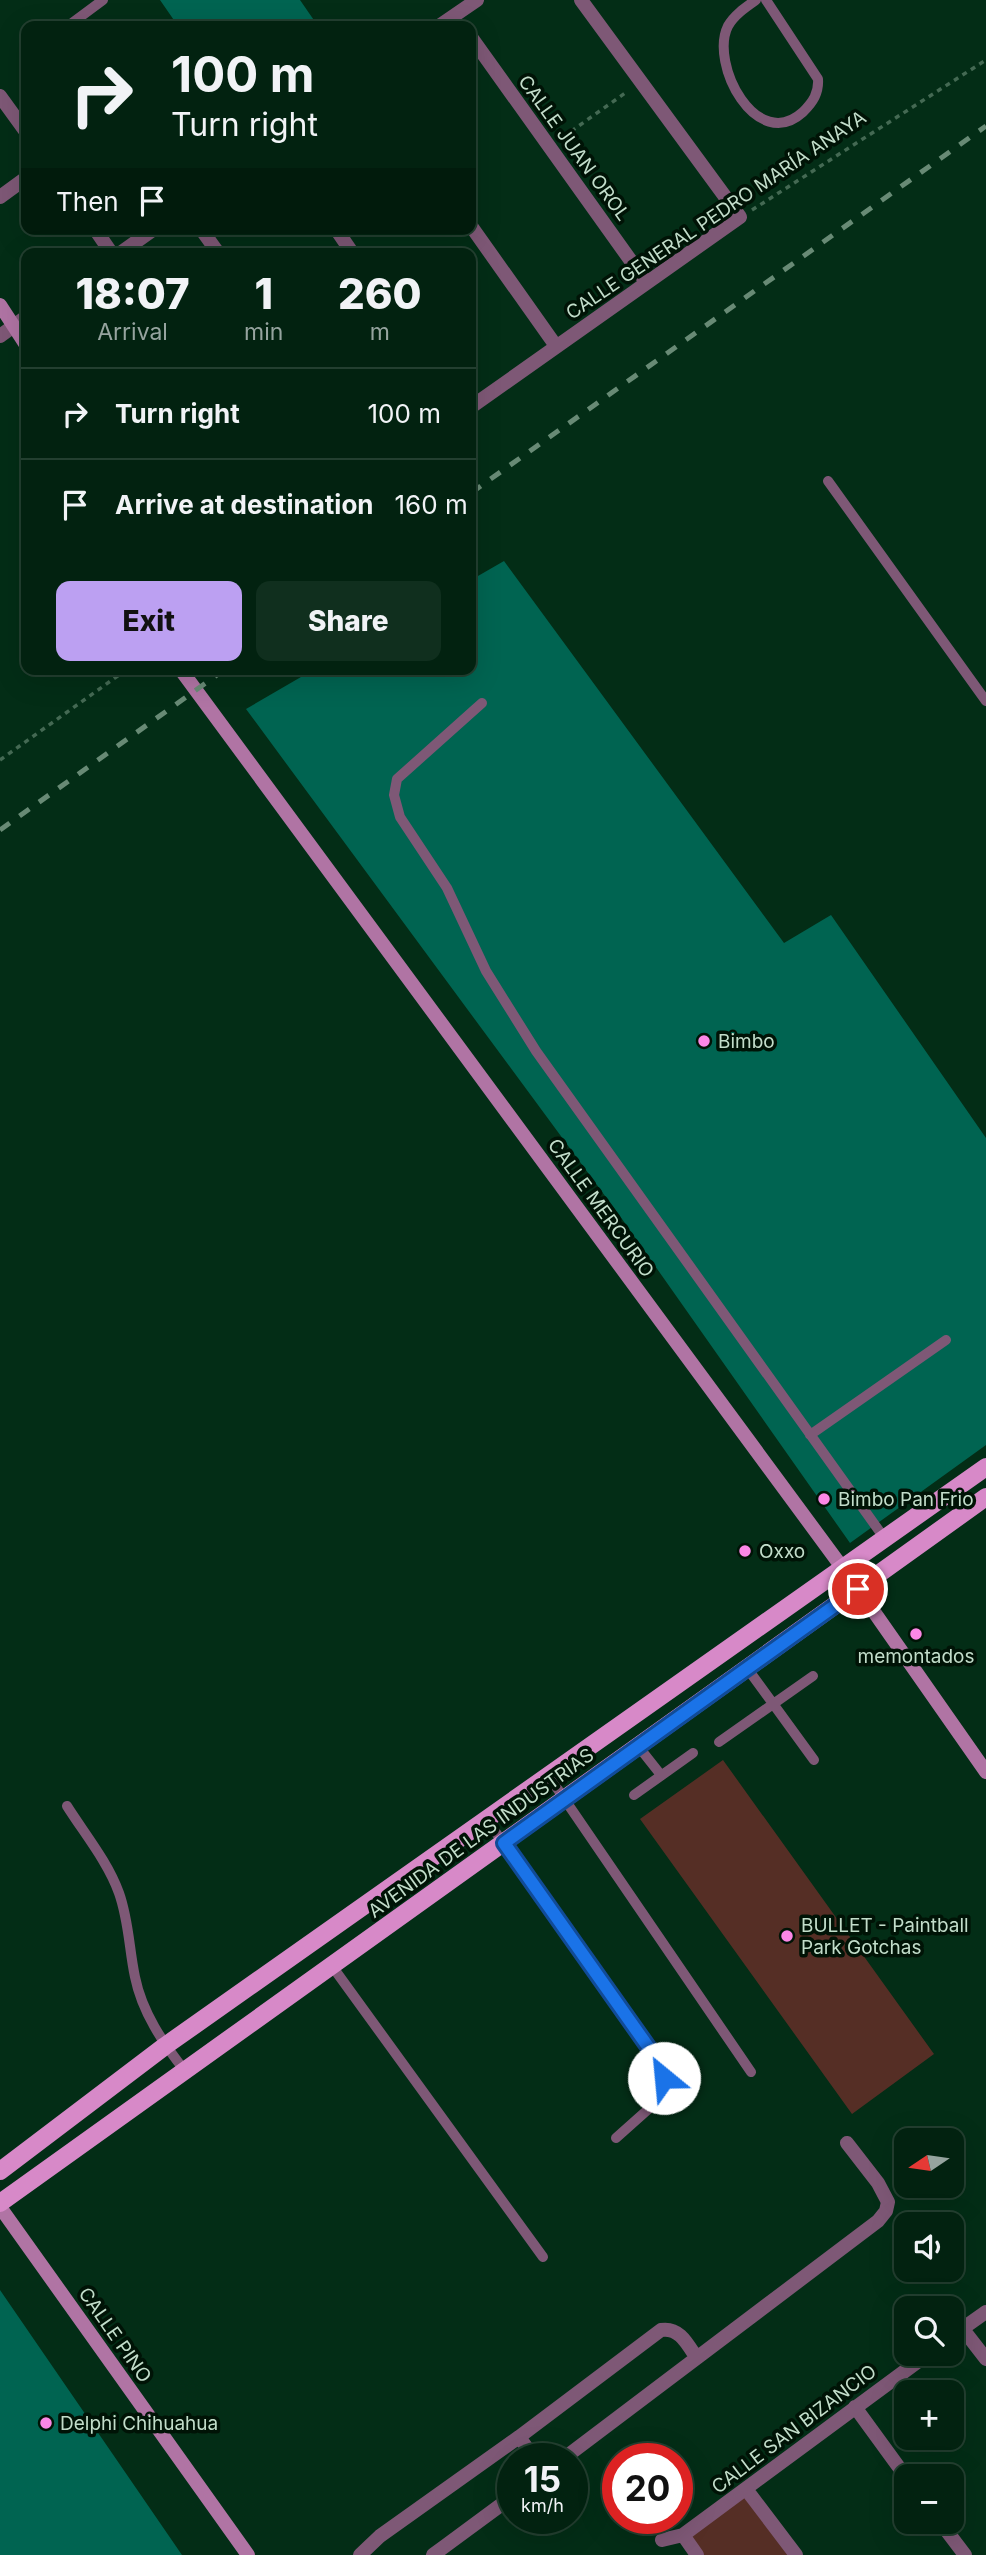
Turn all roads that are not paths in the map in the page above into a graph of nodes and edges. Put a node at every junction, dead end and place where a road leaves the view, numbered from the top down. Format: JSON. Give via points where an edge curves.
{"nodes":[{"id":1,"x":103,"y":0,"type":"edge"},
{"id":2,"x":477,"y":0,"type":"edge"},
{"id":3,"x":581,"y":0,"type":"edge"},
{"id":4,"x":756,"y":0,"type":"edge"},
{"id":5,"x":766,"y":0,"type":"edge"},
{"id":6,"x":75,"y":21,"type":"edge"},
{"id":7,"x":459,"y":21,"type":"edge"},
{"id":8,"x":476,"y":44,"type":"edge"},
{"id":9,"x":0,"y":96,"type":"edge"},
{"id":10,"x":21,"y":125,"type":"edge"},
{"id":11,"x":21,"y":182,"type":"edge"},
{"id":12,"x":0,"y":197,"type":"edge"},
{"id":13,"x":476,"y":233,"type":"edge"},
{"id":14,"x":146,"y":235,"type":"edge"},
{"id":15,"x":127,"y":248,"type":"edge"},
{"id":16,"x":646,"y":282,"type":"junction"},
{"id":17,"x":0,"y":305,"type":"edge"},
{"id":18,"x":21,"y":321,"type":"edge"},
{"id":19,"x":14,"y":326,"type":"junction"},
{"id":20,"x":0,"y":336,"type":"edge"},
{"id":21,"x":21,"y":337,"type":"edge"},
{"id":22,"x":556,"y":346,"type":"junction"},
{"id":23,"x":476,"y":403,"type":"edge"},
{"id":24,"x":828,"y":481,"type":"dead end"},
{"id":25,"x":185,"y":675,"type":"edge"},
{"id":26,"x":986,"y":701,"type":"edge"},
{"id":27,"x":482,"y":703,"type":"dead end"},
{"id":28,"x":946,"y":1340,"type":"dead end"},
{"id":29,"x":810,"y":1435,"type":"junction"},
{"id":30,"x":986,"y":1467,"type":"edge"},
{"id":31,"x":986,"y":1497,"type":"edge"},
{"id":32,"x":911,"y":1521,"type":"junction"},
{"id":33,"x":885,"y":1539,"type":"junction"},
{"id":34,"x":925,"y":1540,"type":"junction"},
{"id":35,"x":842,"y":1568,"type":"junction"},
{"id":36,"x":858,"y":1589,"type":"junction"},
{"id":37,"x":747,"y":1668,"type":"junction"},
{"id":38,"x":813,"y":1676,"type":"dead end"},
{"id":39,"x":772,"y":1704,"type":"junction"},
{"id":40,"x":719,"y":1742,"type":"dead end"},
{"id":41,"x":638,"y":1746,"type":"junction"},
{"id":42,"x":693,"y":1754,"type":"dead end"},
{"id":43,"x":814,"y":1760,"type":"dead end"},
{"id":44,"x":986,"y":1772,"type":"edge"},
{"id":45,"x":548,"y":1775,"type":"junction"},
{"id":46,"x":661,"y":1775,"type":"junction"},
{"id":47,"x":634,"y":1795,"type":"dead end"},
{"id":48,"x":565,"y":1798,"type":"junction"},
{"id":49,"x":67,"y":1806,"type":"dead end"},
{"id":50,"x":487,"y":1819,"type":"junction"},
{"id":51,"x":504,"y":1843,"type":"junction"},
{"id":52,"x":285,"y":1963,"type":"junction"},
{"id":53,"x":332,"y":1966,"type":"junction"},
{"id":54,"x":302,"y":1987,"type":"junction"},
{"id":55,"x":165,"y":2046,"type":"junction"},
{"id":56,"x":185,"y":2071,"type":"junction"},
{"id":57,"x":751,"y":2072,"type":"dead end"},
{"id":58,"x":616,"y":2138,"type":"dead end"},
{"id":59,"x":847,"y":2143,"type":"dead end"},
{"id":60,"x":0,"y":2171,"type":"edge"},
{"id":61,"x":0,"y":2205,"type":"edge"},
{"id":62,"x":543,"y":2257,"type":"dead end"},
{"id":63,"x":986,"y":2312,"type":"edge"},
{"id":64,"x":964,"y":2327,"type":"edge"},
{"id":65,"x":964,"y":2339,"type":"edge"},
{"id":66,"x":696,"y":2357,"type":"junction"},
{"id":67,"x":986,"y":2359,"type":"edge"},
{"id":68,"x":911,"y":2366,"type":"edge"},
{"id":69,"x":855,"y":2407,"type":"junction"},
{"id":70,"x":519,"y":2437,"type":"junction"},
{"id":71,"x":523,"y":2443,"type":"edge"},
{"id":72,"x":584,"y":2443,"type":"edge"},
{"id":73,"x":897,"y":2464,"type":"edge"},
{"id":74,"x":746,"y":2489,"type":"junction"},
{"id":75,"x":497,"y":2508,"type":"edge"},
{"id":76,"x":949,"y":2534,"type":"edge"},
{"id":77,"x":682,"y":2535,"type":"junction"},
{"id":78,"x":662,"y":2540,"type":"dead end"},
{"id":79,"x":248,"y":2555,"type":"edge"},
{"id":80,"x":360,"y":2555,"type":"edge"},
{"id":81,"x":433,"y":2555,"type":"edge"},
{"id":82,"x":697,"y":2555,"type":"edge"},
{"id":83,"x":796,"y":2555,"type":"edge"},
{"id":84,"x":965,"y":2555,"type":"edge"}],
"edges":[{"from":1,"to":6,"type":"lane"},
{"from":2,"to":7,"type":"street"},
{"from":3,"to":16,"type":"street","name":"CALLE GENERAL PEDRO MARÍA ANAYA","via":[[740,217]]},
{"from":4,"to":5,"type":"lane","via":[[728,27],[723,48],[732,85],[760,119],[792,121],[813,100],[818,79]]},
{"from":8,"to":16,"type":"street","name":"CALLE JUAN OROL"},
{"from":9,"to":10,"type":"street"},
{"from":11,"to":12,"type":"street"},
{"from":13,"to":22,"type":"street"},
{"from":14,"to":15,"type":"street"},
{"from":16,"to":22,"type":"street","name":"CALLE GENERAL PEDRO MARÍA ANAYA"},
{"from":17,"to":19,"type":"main road"},
{"from":18,"to":19,"type":"street"},
{"from":19,"to":20,"type":"street"},
{"from":19,"to":21,"type":"main road"},
{"from":22,"to":23,"type":"street","name":"CALLE GENERAL PEDRO MARÍA ANAYA"},
{"from":24,"to":26,"type":"lane"},
{"from":25,"to":35,"type":"main road","name":"CALLE MERCURIO"},
{"from":27,"to":29,"type":"lane","via":[[397,779],[394,795],[400,817],[447,888],[486,971],[536,1051]]},
{"from":28,"to":29,"type":"lane"},
{"from":29,"to":33,"type":"lane"},
{"from":30,"to":32,"type":"main road","name":"AVENIDA DE LAS INDUSTRIAS"},
{"from":31,"to":34,"type":"main road","name":"AVENIDA DE LAS INDUSTRIAS"},
{"from":32,"to":33,"type":"main road","name":"AVENIDA DE LAS INDUSTRIAS"},
{"from":32,"to":34,"type":"main road"},
{"from":33,"to":35,"type":"main road","name":"AVENIDA DE LAS INDUSTRIAS"},
{"from":34,"to":36,"type":"main road","name":"AVENIDA DE LAS INDUSTRIAS"},
{"from":35,"to":36,"type":"main road","name":"CALLE MERCURIO"},
{"from":35,"to":45,"type":"main road","name":"AVENIDA DE LAS INDUSTRIAS"},
{"from":36,"to":37,"type":"main road","name":"AVENIDA DE LAS INDUSTRIAS"},
{"from":36,"to":44,"type":"main road","name":"CALLE MERCURIO"},
{"from":37,"to":39,"type":"lane"},
{"from":37,"to":41,"type":"main road","name":"AVENIDA DE LAS INDUSTRIAS"},
{"from":38,"to":39,"type":"lane"},
{"from":39,"to":40,"type":"lane"},
{"from":39,"to":43,"type":"lane"},
{"from":41,"to":46,"type":"lane"},
{"from":41,"to":48,"type":"main road","name":"AVENIDA DE LAS INDUSTRIAS"},
{"from":42,"to":46,"type":"lane"},
{"from":45,"to":48,"type":"lane"},
{"from":45,"to":50,"type":"main road","name":"AVENIDA DE LAS INDUSTRIAS"},
{"from":46,"to":47,"type":"lane"},
{"from":48,"to":51,"type":"main road","name":"AVENIDA DE LAS INDUSTRIAS"},
{"from":48,"to":57,"type":"lane"},
{"from":49,"to":55,"type":"lane","via":[[118,1889],[135,1978]]},
{"from":50,"to":51,"type":"lane"},
{"from":50,"to":52,"type":"main road","name":"AVENIDA DE LAS INDUSTRIAS"},
{"from":51,"to":53,"type":"main road","name":"AVENIDA DE LAS INDUSTRIAS"},
{"from":51,"to":58,"type":"lane","via":[[661,2067],[662,2097]]},
{"from":52,"to":54,"type":"main road"},
{"from":52,"to":55,"type":"main road","name":"AVENIDA DE LAS INDUSTRIAS"},
{"from":53,"to":54,"type":"main road","name":"AVENIDA DE LAS INDUSTRIAS"},
{"from":53,"to":62,"type":"lane"},
{"from":54,"to":56,"type":"main road","name":"AVENIDA DE LAS INDUSTRIAS"},
{"from":55,"to":56,"type":"lane"},
{"from":55,"to":60,"type":"main road","name":"AVENIDA DE LAS INDUSTRIAS"},
{"from":56,"to":61,"type":"main road","name":"AVENIDA DE LAS INDUSTRIAS"},
{"from":59,"to":66,"type":"street","via":[[878,2183],[888,2202],[886,2211]]},
{"from":61,"to":79,"type":"main road","name":"CALLE PINO"},
{"from":63,"to":64,"type":"street"},
{"from":65,"to":67,"type":"street"},
{"from":66,"to":70,"type":"street","via":[[680,2334],[661,2330]]},
{"from":66,"to":72,"type":"street"},
{"from":68,"to":69,"type":"street","name":"CALLE SAN BIZANCIO"},
{"from":69,"to":73,"type":"street"},
{"from":69,"to":74,"type":"street","name":"CALLE SAN BIZANCIO"},
{"from":70,"to":71,"type":"street"},
{"from":70,"to":80,"type":"street"},
{"from":74,"to":77,"type":"street","name":"CALLE SAN BIZANCIO"},
{"from":74,"to":83,"type":"street"},
{"from":75,"to":81,"type":"street"},
{"from":76,"to":84,"type":"street"},
{"from":77,"to":78,"type":"street","name":"CALLE SAN BIZANCIO"},
{"from":77,"to":82,"type":"street"}]}
